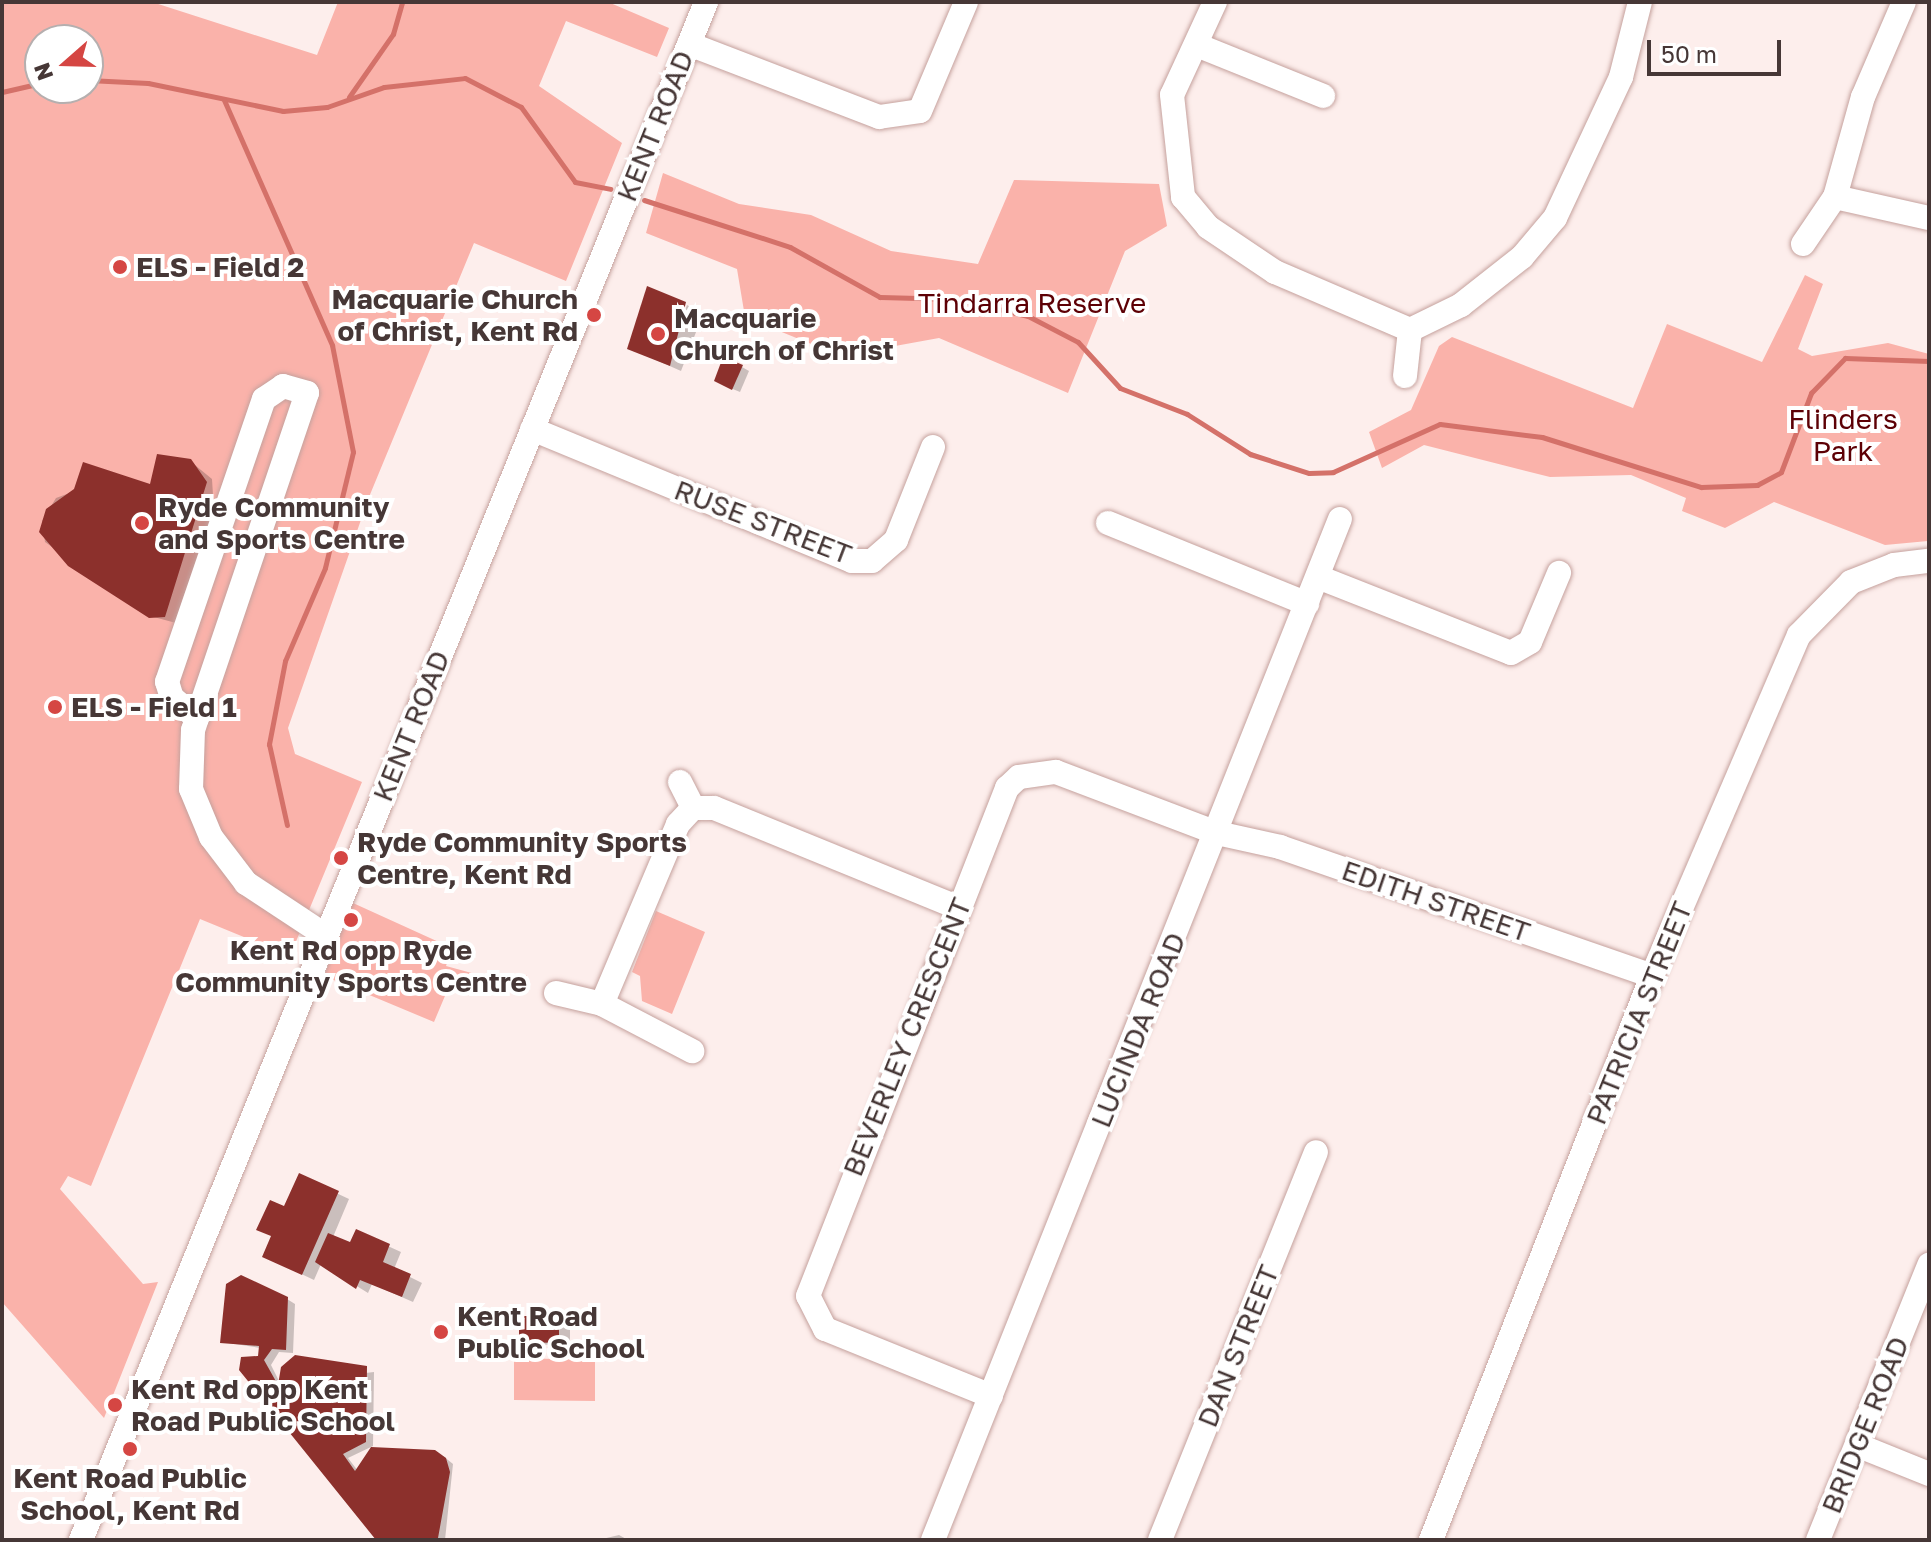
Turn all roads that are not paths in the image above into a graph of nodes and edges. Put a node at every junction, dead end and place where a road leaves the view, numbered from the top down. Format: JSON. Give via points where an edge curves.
{"nodes":[{"id":1,"x":706,"y":2,"type":"edge"},
{"id":2,"x":966,"y":2,"type":"edge"},
{"id":3,"x":1215,"y":2,"type":"edge"},
{"id":4,"x":1640,"y":2,"type":"edge"},
{"id":5,"x":1904,"y":2,"type":"edge"},
{"id":6,"x":689,"y":44,"type":"junction"},
{"id":7,"x":1197,"y":45,"type":"junction"},
{"id":8,"x":1323,"y":96,"type":"dead end"},
{"id":9,"x":1835,"y":197,"type":"junction"},
{"id":10,"x":1929,"y":218,"type":"edge"},
{"id":11,"x":1803,"y":244,"type":"dead end"},
{"id":12,"x":1410,"y":330,"type":"junction"},
{"id":13,"x":1405,"y":376,"type":"dead end"},
{"id":14,"x":532,"y":429,"type":"junction"},
{"id":15,"x":933,"y":447,"type":"dead end"},
{"id":16,"x":1340,"y":519,"type":"dead end"},
{"id":17,"x":1108,"y":523,"type":"dead end"},
{"id":18,"x":1929,"y":561,"type":"edge"},
{"id":19,"x":1559,"y":573,"type":"dead end"},
{"id":20,"x":1318,"y":577,"type":"junction"},
{"id":21,"x":1307,"y":604,"type":"junction"},
{"id":22,"x":197,"y":718,"type":"junction"},
{"id":23,"x":680,"y":782,"type":"dead end"},
{"id":24,"x":693,"y":808,"type":"junction"},
{"id":25,"x":1217,"y":833,"type":"junction"},
{"id":26,"x":959,"y":908,"type":"junction"},
{"id":27,"x":326,"y":936,"type":"junction"},
{"id":28,"x":1652,"y":976,"type":"junction"},
{"id":29,"x":556,"y":993,"type":"dead end"},
{"id":30,"x":602,"y":1004,"type":"junction"},
{"id":31,"x":692,"y":1051,"type":"dead end"},
{"id":32,"x":1316,"y":1152,"type":"dead end"},
{"id":33,"x":1929,"y":1265,"type":"edge"},
{"id":34,"x":991,"y":1396,"type":"junction"},
{"id":35,"x":1857,"y":1445,"type":"junction"},
{"id":36,"x":1929,"y":1474,"type":"edge"},
{"id":37,"x":81,"y":1540,"type":"edge"},
{"id":38,"x":933,"y":1540,"type":"edge"},
{"id":39,"x":1160,"y":1540,"type":"edge"},
{"id":40,"x":1431,"y":1540,"type":"edge"},
{"id":41,"x":1818,"y":1540,"type":"edge"}],
"edges":[{"from":1,"to":6,"type":"street","name":"KENT ROAD"},
{"from":2,"to":6,"type":"street","via":[[920,111],[879,117]]},
{"from":3,"to":7,"type":"street"},
{"from":4,"to":12,"type":"street","via":[[1621,77],[1555,218],[1522,257],[1461,305]]},
{"from":5,"to":9,"type":"street","via":[[1863,97]]},
{"from":6,"to":14,"type":"street","name":"KENT ROAD"},
{"from":7,"to":8,"type":"street"},
{"from":7,"to":12,"type":"street","via":[[1172,95],[1171,131],[1183,197],[1193,213],[1275,272]]},
{"from":9,"to":10,"type":"street"},
{"from":9,"to":11,"type":"street"},
{"from":12,"to":13,"type":"street"},
{"from":14,"to":15,"type":"street","name":"RUSE STREET","via":[[852,561],[872,561],[896,540]]},
{"from":14,"to":27,"type":"street","name":"KENT ROAD"},
{"from":16,"to":20,"type":"street","name":"LUCINDA ROAD"},
{"from":17,"to":21,"type":"street"},
{"from":18,"to":28,"type":"street","name":"PATRICIA STREET","via":[[1867,574],[1808,620]]},
{"from":19,"to":20,"type":"street","via":[[1530,642],[1511,653]]},
{"from":20,"to":21,"type":"street","name":"LUCINDA ROAD"},
{"from":21,"to":25,"type":"street","name":"LUCINDA ROAD"},
{"from":22,"to":22,"type":"street","via":[[172,698],[167,682],[264,399],[283,386],[307,393]]},
{"from":22,"to":27,"type":"street","via":[[191,789],[211,837],[246,883]]},
{"from":23,"to":24,"type":"street"},
{"from":24,"to":26,"type":"street","via":[[714,808]]},
{"from":24,"to":30,"type":"street","via":[[678,824]]},
{"from":25,"to":26,"type":"street","name":"BEVERLEY CRESCENT","via":[[1037,770],[1007,788]]},
{"from":25,"to":28,"type":"street","name":"EDITH STREET","via":[[1280,847]]},
{"from":25,"to":34,"type":"street","name":"LUCINDA ROAD"},
{"from":26,"to":34,"type":"street","name":"BEVERLEY CRESCENT","via":[[808,1296],[825,1329]]},
{"from":27,"to":37,"type":"street","name":"KENT ROAD"},
{"from":28,"to":40,"type":"street","name":"PATRICIA STREET"},
{"from":29,"to":30,"type":"street"},
{"from":30,"to":31,"type":"street"},
{"from":32,"to":39,"type":"street","name":"DAN STREET"},
{"from":33,"to":35,"type":"street","name":"BRIDGE ROAD"},
{"from":34,"to":38,"type":"street","name":"LUCINDA ROAD"},
{"from":35,"to":36,"type":"street"},
{"from":35,"to":41,"type":"street","name":"BRIDGE ROAD"}]}
